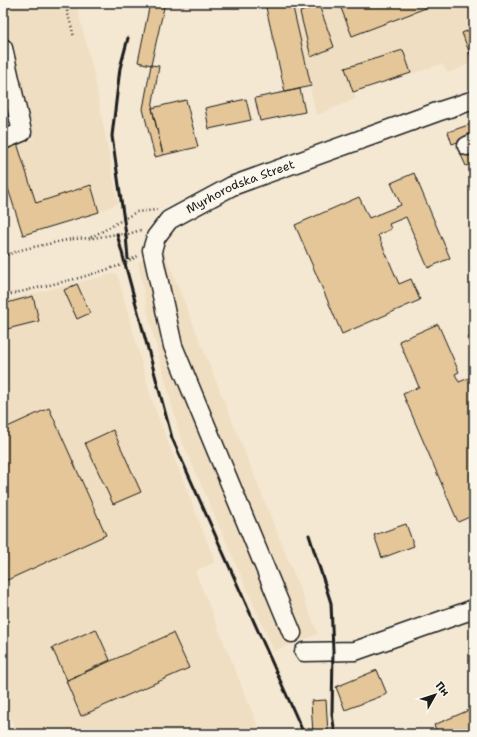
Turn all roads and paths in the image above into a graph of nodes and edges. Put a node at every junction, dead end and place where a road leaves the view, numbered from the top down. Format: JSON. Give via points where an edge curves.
{"nodes":[{"id":1,"x":65,"y":3,"type":"edge"},
{"id":2,"x":74,"y":37,"type":"dead end"},
{"id":3,"x":3,"y":48,"type":"edge"},
{"id":4,"x":474,"y":100,"type":"edge"},
{"id":5,"x":3,"y":140,"type":"edge"},
{"id":6,"x":164,"y":215,"type":"junction"},
{"id":7,"x":88,"y":238,"type":"junction"},
{"id":8,"x":152,"y":250,"type":"junction"},
{"id":9,"x":3,"y":256,"type":"edge"},
{"id":10,"x":3,"y":296,"type":"edge"},
{"id":11,"x":474,"y":609,"type":"edge"},
{"id":12,"x":292,"y":633,"type":"dead end"},
{"id":13,"x":304,"y":652,"type":"dead end"}],
"edges":[{"from":1,"to":2,"type":"path"},
{"from":3,"to":5,"type":"street","via":[[22,132]]},
{"from":4,"to":6,"type":"street","name":"Myrhorodska Street","via":[[232,186]]},
{"from":6,"to":7,"type":"path","via":[[126,234]]},
{"from":6,"to":7,"type":"path","via":[[136,212]]},
{"from":6,"to":8,"type":"street"},
{"from":7,"to":9,"type":"path","via":[[24,249]]},
{"from":8,"to":10,"type":"path","via":[[125,264]]},
{"from":8,"to":12,"type":"street","via":[[173,346]]},
{"from":11,"to":13,"type":"street","via":[[355,651]]}]}
